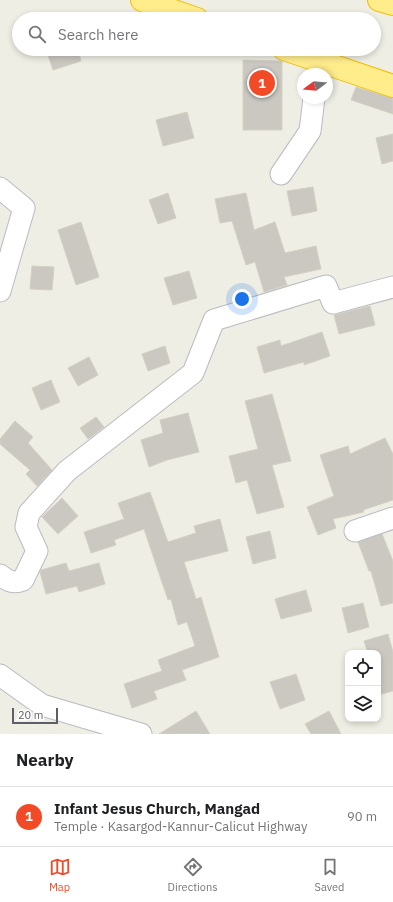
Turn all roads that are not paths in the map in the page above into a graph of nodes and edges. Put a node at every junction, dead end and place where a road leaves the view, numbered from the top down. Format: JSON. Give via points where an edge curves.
{"nodes":[{"id":1,"x":142,"y":0,"type":"edge"},
{"id":2,"x":379,"y":0,"type":"edge"},
{"id":3,"x":393,"y":4,"type":"edge"},
{"id":4,"x":177,"y":12,"type":"edge"},
{"id":5,"x":297,"y":56,"type":"edge"},
{"id":6,"x":318,"y":68,"type":"edge"},
{"id":7,"x":333,"y":72,"type":"edge"},
{"id":8,"x":393,"y":86,"type":"edge"},
{"id":9,"x":313,"y":104,"type":"edge"},
{"id":10,"x":281,"y":174,"type":"dead end"},
{"id":11,"x":0,"y":188,"type":"edge"},
{"id":12,"x":393,"y":287,"type":"edge"},
{"id":13,"x":0,"y":291,"type":"edge"},
{"id":14,"x":393,"y":518,"type":"edge"},
{"id":15,"x":355,"y":531,"type":"dead end"},
{"id":16,"x":0,"y":575,"type":"edge"},
{"id":17,"x":0,"y":675,"type":"edge"},
{"id":18,"x":141,"y":734,"type":"edge"}],
"edges":[{"from":1,"to":4,"type":"highway"},
{"from":2,"to":3,"type":"highway"},
{"from":5,"to":6,"type":"highway"},
{"from":7,"to":8,"type":"highway"},
{"from":9,"to":10,"type":"street","via":[[310,131]]},
{"from":11,"to":13,"type":"street","via":[[24,208]]},
{"from":12,"to":16,"type":"street","via":[[333,303],[326,286],[214,320],[193,374],[67,471],[29,514],[26,527],[37,551],[23,580],[9,582]]},
{"from":14,"to":15,"type":"street"},
{"from":17,"to":18,"type":"street","via":[[42,705]]}]}
